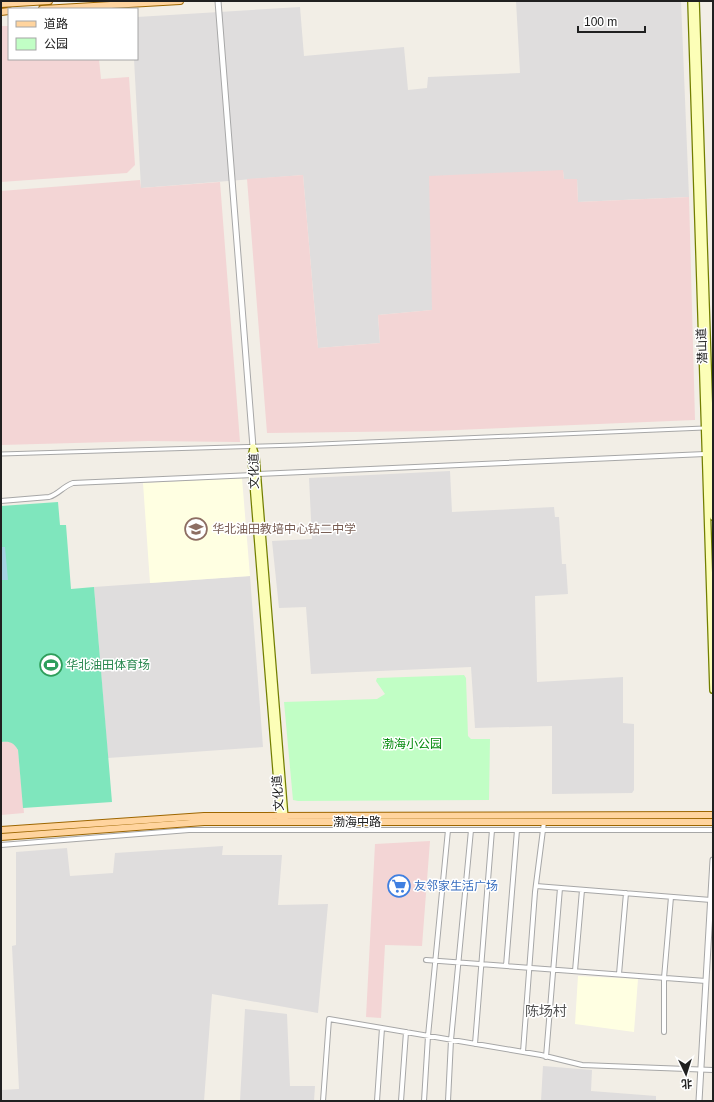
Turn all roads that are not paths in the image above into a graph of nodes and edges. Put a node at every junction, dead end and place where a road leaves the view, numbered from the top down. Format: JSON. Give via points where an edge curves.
{"nodes":[{"id":1,"x":49,"y":1,"type":"edge"},
{"id":2,"x":180,"y":1,"type":"edge"},
{"id":3,"x":218,"y":1,"type":"edge"},
{"id":4,"x":690,"y":1,"type":"edge"},
{"id":5,"x":696,"y":1,"type":"edge"},
{"id":6,"x":1,"y":4,"type":"edge"},
{"id":7,"x":59,"y":8,"type":"edge"},
{"id":8,"x":709,"y":428,"type":"edge"},
{"id":9,"x":253,"y":447,"type":"junction"},
{"id":10,"x":1,"y":454,"type":"edge"},
{"id":11,"x":705,"y":454,"type":"junction"},
{"id":12,"x":255,"y":475,"type":"junction"},
{"id":13,"x":1,"y":501,"type":"edge"},
{"id":14,"x":713,"y":517,"type":"edge"},
{"id":15,"x":713,"y":690,"type":"edge"},
{"id":16,"x":713,"y":815,"type":"edge"},
{"id":17,"x":282,"y":819,"type":"junction"},
{"id":18,"x":544,"y":822,"type":"junction"},
{"id":19,"x":713,"y":822,"type":"edge"},
{"id":20,"x":1,"y":830,"type":"edge"},
{"id":21,"x":448,"y":830,"type":"junction"},
{"id":22,"x":470,"y":830,"type":"junction"},
{"id":23,"x":492,"y":830,"type":"junction"},
{"id":24,"x":517,"y":830,"type":"junction"},
{"id":25,"x":543,"y":830,"type":"junction"},
{"id":26,"x":713,"y":830,"type":"edge"},
{"id":27,"x":1,"y":837,"type":"edge"},
{"id":28,"x":1,"y":845,"type":"edge"},
{"id":29,"x":713,"y":860,"type":"edge"},
{"id":30,"x":536,"y":886,"type":"junction"},
{"id":31,"x":560,"y":888,"type":"junction"},
{"id":32,"x":582,"y":890,"type":"junction"},
{"id":33,"x":626,"y":893,"type":"junction"},
{"id":34,"x":671,"y":897,"type":"junction"},
{"id":35,"x":711,"y":900,"type":"junction"},
{"id":36,"x":426,"y":960,"type":"dead end"},
{"id":37,"x":436,"y":961,"type":"junction"},
{"id":38,"x":458,"y":962,"type":"junction"},
{"id":39,"x":481,"y":964,"type":"junction"},
{"id":40,"x":506,"y":966,"type":"junction"},
{"id":41,"x":529,"y":968,"type":"junction"},
{"id":42,"x":553,"y":970,"type":"junction"},
{"id":43,"x":575,"y":971,"type":"junction"},
{"id":44,"x":619,"y":974,"type":"junction"},
{"id":45,"x":664,"y":978,"type":"junction"},
{"id":46,"x":706,"y":981,"type":"junction"},
{"id":47,"x":382,"y":1028,"type":"junction"},
{"id":48,"x":406,"y":1032,"type":"junction"},
{"id":49,"x":664,"y":1032,"type":"dead end"},
{"id":50,"x":428,"y":1036,"type":"junction"},
{"id":51,"x":451,"y":1040,"type":"junction"},
{"id":52,"x":474,"y":1044,"type":"junction"},
{"id":53,"x":523,"y":1052,"type":"junction"},
{"id":54,"x":546,"y":1057,"type":"junction"},
{"id":55,"x":701,"y":1070,"type":"junction"},
{"id":56,"x":713,"y":1070,"type":"edge"},
{"id":57,"x":323,"y":1101,"type":"edge"},
{"id":58,"x":377,"y":1101,"type":"edge"},
{"id":59,"x":401,"y":1101,"type":"edge"},
{"id":60,"x":424,"y":1101,"type":"edge"},
{"id":61,"x":448,"y":1101,"type":"edge"},
{"id":62,"x":699,"y":1101,"type":"edge"}],
"edges":[{"from":1,"to":6,"type":"main road"},
{"from":2,"to":7,"type":"main road"},
{"from":3,"to":9,"type":"street"},
{"from":4,"to":8,"type":"main road","name":"潜山道"},
{"from":5,"to":8,"type":"main road","name":"潜山道"},
{"from":8,"to":9,"type":"street"},
{"from":8,"to":11,"type":"main road","name":"潜山道"},
{"from":8,"to":14,"type":"main road","name":"潜山道"},
{"from":9,"to":10,"type":"street"},
{"from":9,"to":12,"type":"main road","name":"文化道"},
{"from":11,"to":12,"type":"street"},
{"from":11,"to":15,"type":"main road","name":"潜山道"},
{"from":12,"to":13,"type":"street","via":[[73,483],[65,486],[54,496]]},
{"from":12,"to":17,"type":"main road","name":"文化道"},
{"from":16,"to":17,"type":"main road","name":"渤海中路"},
{"from":17,"to":18,"type":"main road","name":"渤海中路"},
{"from":17,"to":20,"type":"main road","name":"渤海中路","via":[[198,816]]},
{"from":17,"to":27,"type":"main road","name":"渤海中路"},
{"from":18,"to":19,"type":"main road","name":"渤海中路"},
{"from":18,"to":25,"type":"street"},
{"from":21,"to":22,"type":"street"},
{"from":21,"to":28,"type":"street","via":[[189,830]]},
{"from":21,"to":37,"type":"street"},
{"from":22,"to":23,"type":"street"},
{"from":22,"to":38,"type":"street"},
{"from":23,"to":24,"type":"street"},
{"from":23,"to":39,"type":"street"},
{"from":24,"to":25,"type":"street"},
{"from":24,"to":40,"type":"street"},
{"from":25,"to":26,"type":"street"},
{"from":25,"to":30,"type":"street"},
{"from":29,"to":35,"type":"street"},
{"from":30,"to":31,"type":"street"},
{"from":30,"to":41,"type":"street"},
{"from":31,"to":32,"type":"street"},
{"from":31,"to":42,"type":"street"},
{"from":32,"to":33,"type":"street"},
{"from":32,"to":43,"type":"street"},
{"from":33,"to":34,"type":"street"},
{"from":33,"to":44,"type":"street"},
{"from":34,"to":35,"type":"street"},
{"from":34,"to":45,"type":"street"},
{"from":35,"to":46,"type":"street"},
{"from":36,"to":37,"type":"street"},
{"from":37,"to":38,"type":"street"},
{"from":37,"to":50,"type":"street"},
{"from":38,"to":39,"type":"street"},
{"from":38,"to":51,"type":"street"},
{"from":39,"to":40,"type":"street"},
{"from":39,"to":52,"type":"street"},
{"from":40,"to":41,"type":"street"},
{"from":41,"to":42,"type":"street"},
{"from":41,"to":53,"type":"street"},
{"from":42,"to":43,"type":"street"},
{"from":42,"to":54,"type":"street"},
{"from":43,"to":44,"type":"street"},
{"from":44,"to":45,"type":"street"},
{"from":45,"to":46,"type":"street"},
{"from":45,"to":49,"type":"street"},
{"from":46,"to":55,"type":"street"},
{"from":47,"to":48,"type":"street"},
{"from":47,"to":57,"type":"street","via":[[329,1019]]},
{"from":47,"to":58,"type":"street"},
{"from":48,"to":50,"type":"street"},
{"from":48,"to":59,"type":"street"},
{"from":50,"to":51,"type":"street"},
{"from":50,"to":60,"type":"street"},
{"from":51,"to":52,"type":"street"},
{"from":51,"to":61,"type":"street"},
{"from":52,"to":53,"type":"street"},
{"from":53,"to":54,"type":"street"},
{"from":54,"to":55,"type":"street","via":[[582,1065]]},
{"from":55,"to":56,"type":"street"},
{"from":55,"to":62,"type":"street"}]}
